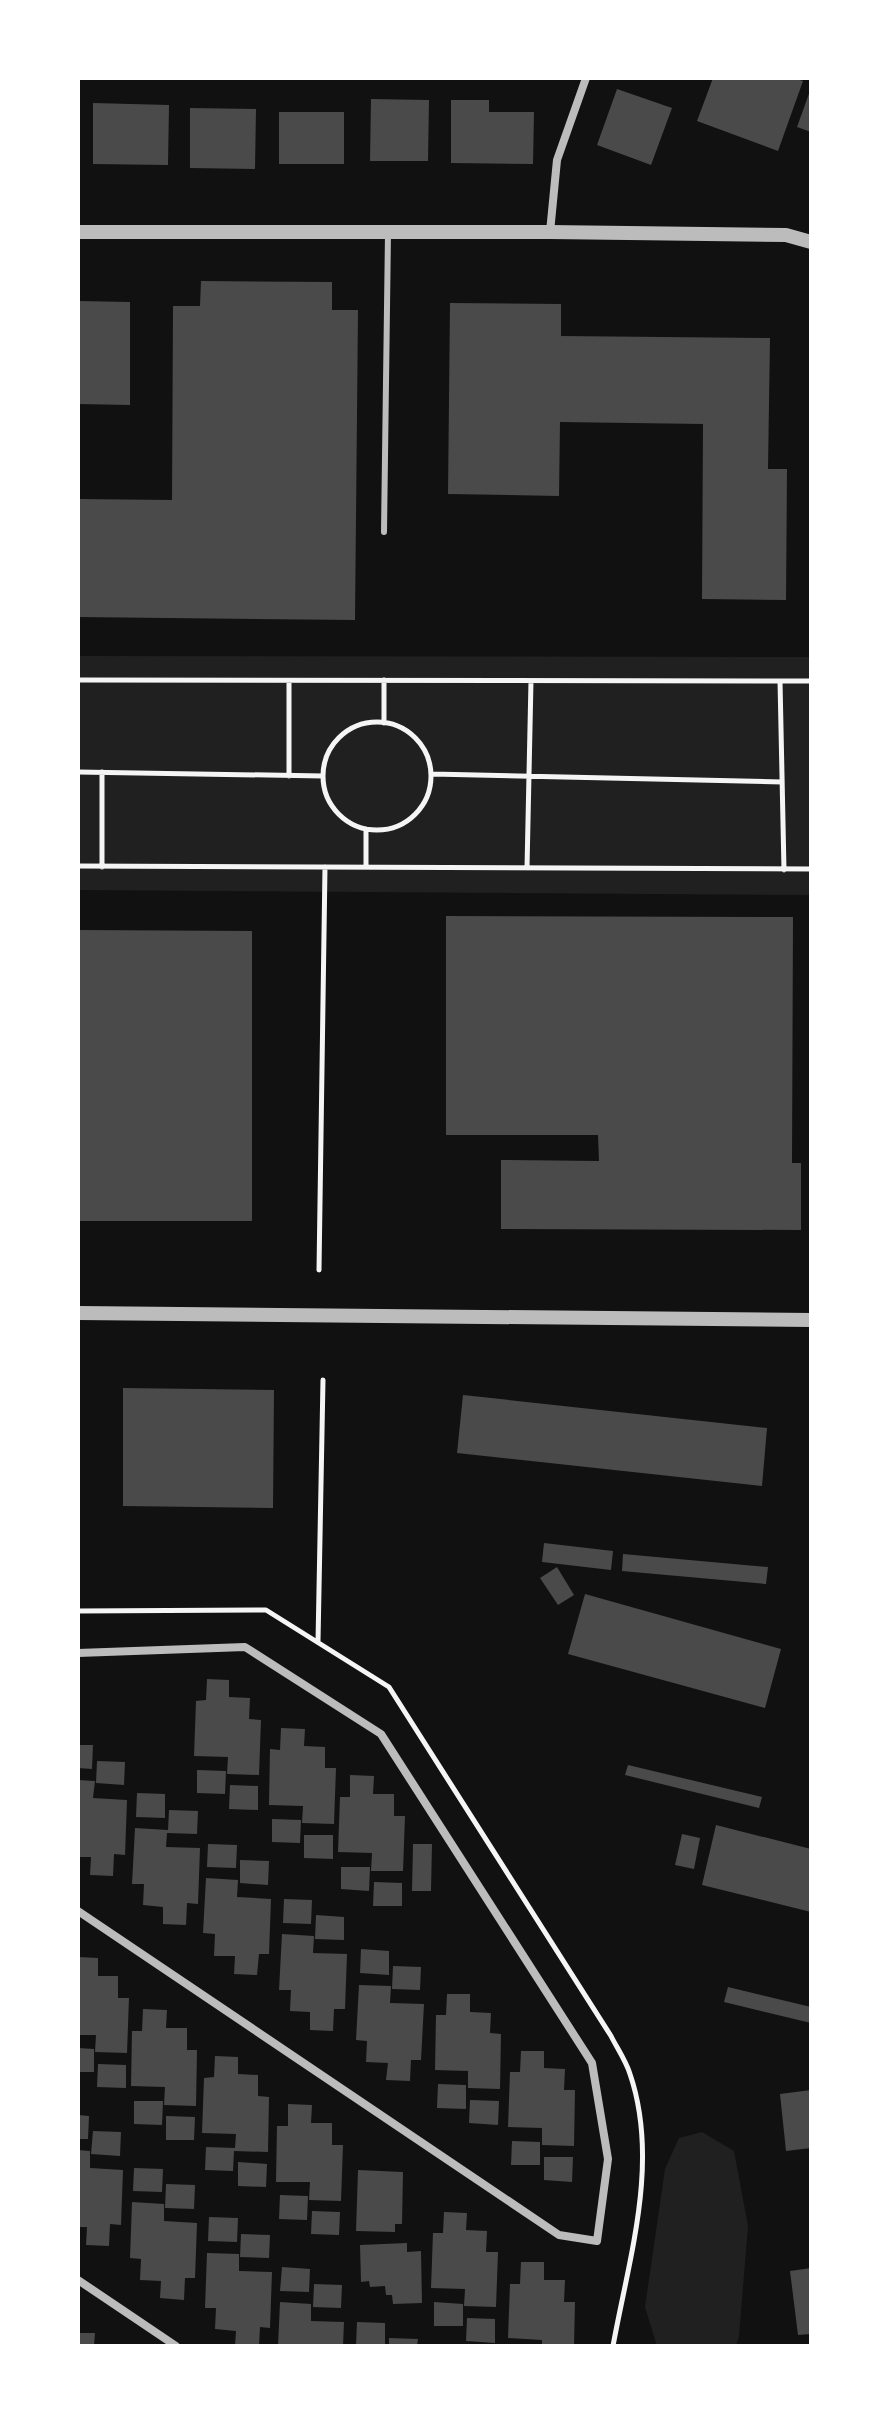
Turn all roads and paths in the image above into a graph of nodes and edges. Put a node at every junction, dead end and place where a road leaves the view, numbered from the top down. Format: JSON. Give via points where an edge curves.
{"nodes":[{"id":1,"x":586,"y":78,"type":"edge"},
{"id":2,"x":78,"y":232,"type":"edge"},
{"id":3,"x":550,"y":232,"type":"junction"},
{"id":4,"x":388,"y":233,"type":"junction"},
{"id":5,"x":811,"y":242,"type":"edge"},
{"id":6,"x":384,"y":532,"type":"dead end"},
{"id":7,"x":78,"y":680,"type":"edge"},
{"id":8,"x":289,"y":680,"type":"junction"},
{"id":9,"x":384,"y":680,"type":"junction"},
{"id":10,"x":531,"y":681,"type":"junction"},
{"id":11,"x":780,"y":681,"type":"junction"},
{"id":12,"x":811,"y":681,"type":"edge"},
{"id":13,"x":384,"y":723,"type":"junction"},
{"id":14,"x":78,"y":772,"type":"edge"},
{"id":15,"x":102,"y":772,"type":"junction"},
{"id":16,"x":432,"y":774,"type":"junction"},
{"id":17,"x":289,"y":776,"type":"junction"},
{"id":18,"x":323,"y":776,"type":"junction"},
{"id":19,"x":529,"y":776,"type":"junction"},
{"id":20,"x":782,"y":782,"type":"junction"},
{"id":21,"x":366,"y":829,"type":"junction"},
{"id":22,"x":78,"y":866,"type":"edge"},
{"id":23,"x":102,"y":867,"type":"junction"},
{"id":24,"x":325,"y":867,"type":"junction"},
{"id":25,"x":366,"y":867,"type":"junction"},
{"id":26,"x":527,"y":868,"type":"junction"},
{"id":27,"x":811,"y":869,"type":"edge"},
{"id":28,"x":784,"y":870,"type":"junction"},
{"id":29,"x":319,"y":1270,"type":"dead end"},
{"id":30,"x":78,"y":1313,"type":"edge"},
{"id":31,"x":811,"y":1320,"type":"edge"},
{"id":32,"x":323,"y":1380,"type":"dead end"},
{"id":33,"x":318,"y":1643,"type":"dead end"},
{"id":34,"x":78,"y":1653,"type":"edge"},
{"id":35,"x":78,"y":1911,"type":"edge"},
{"id":36,"x":78,"y":2280,"type":"edge"},
{"id":37,"x":176,"y":2346,"type":"edge"}],
"edges":[{"from":1,"to":3,"type":"street","via":[[557,160]]},
{"from":2,"to":4,"type":"street"},
{"from":3,"to":4,"type":"street"},
{"from":3,"to":5,"type":"street","via":[[786,235]]},
{"from":4,"to":6,"type":"lane"},
{"from":7,"to":8,"type":"path"},
{"from":8,"to":9,"type":"path"},
{"from":8,"to":17,"type":"path"},
{"from":9,"to":10,"type":"path"},
{"from":9,"to":13,"type":"path"},
{"from":10,"to":11,"type":"path"},
{"from":10,"to":19,"type":"path"},
{"from":11,"to":12,"type":"path"},
{"from":11,"to":20,"type":"path"},
{"from":13,"to":16,"type":"path","via":[[419,741]]},
{"from":13,"to":18,"type":"path","via":[[355,726],[339,737],[328,751]]},
{"from":14,"to":15,"type":"path"},
{"from":15,"to":17,"type":"path"},
{"from":15,"to":23,"type":"path"},
{"from":16,"to":19,"type":"path"},
{"from":16,"to":21,"type":"path","via":[[422,808],[410,820],[394,828]]},
{"from":17,"to":18,"type":"path"},
{"from":18,"to":21,"type":"path","via":[[330,804],[342,819]]},
{"from":19,"to":20,"type":"path"},
{"from":19,"to":26,"type":"path"},
{"from":20,"to":28,"type":"path"},
{"from":21,"to":25,"type":"path"},
{"from":22,"to":23,"type":"path"},
{"from":23,"to":24,"type":"path"},
{"from":24,"to":25,"type":"path"},
{"from":24,"to":29,"type":"path"},
{"from":25,"to":26,"type":"path"},
{"from":26,"to":28,"type":"path"},
{"from":27,"to":28,"type":"path"},
{"from":30,"to":31,"type":"street"},
{"from":32,"to":33,"type":"path"},
{"from":34,"to":35,"type":"street","via":[[245,1647],[381,1734],[592,2063],[608,2159],[597,2241],[559,2235]]},
{"from":36,"to":37,"type":"street"}]}
